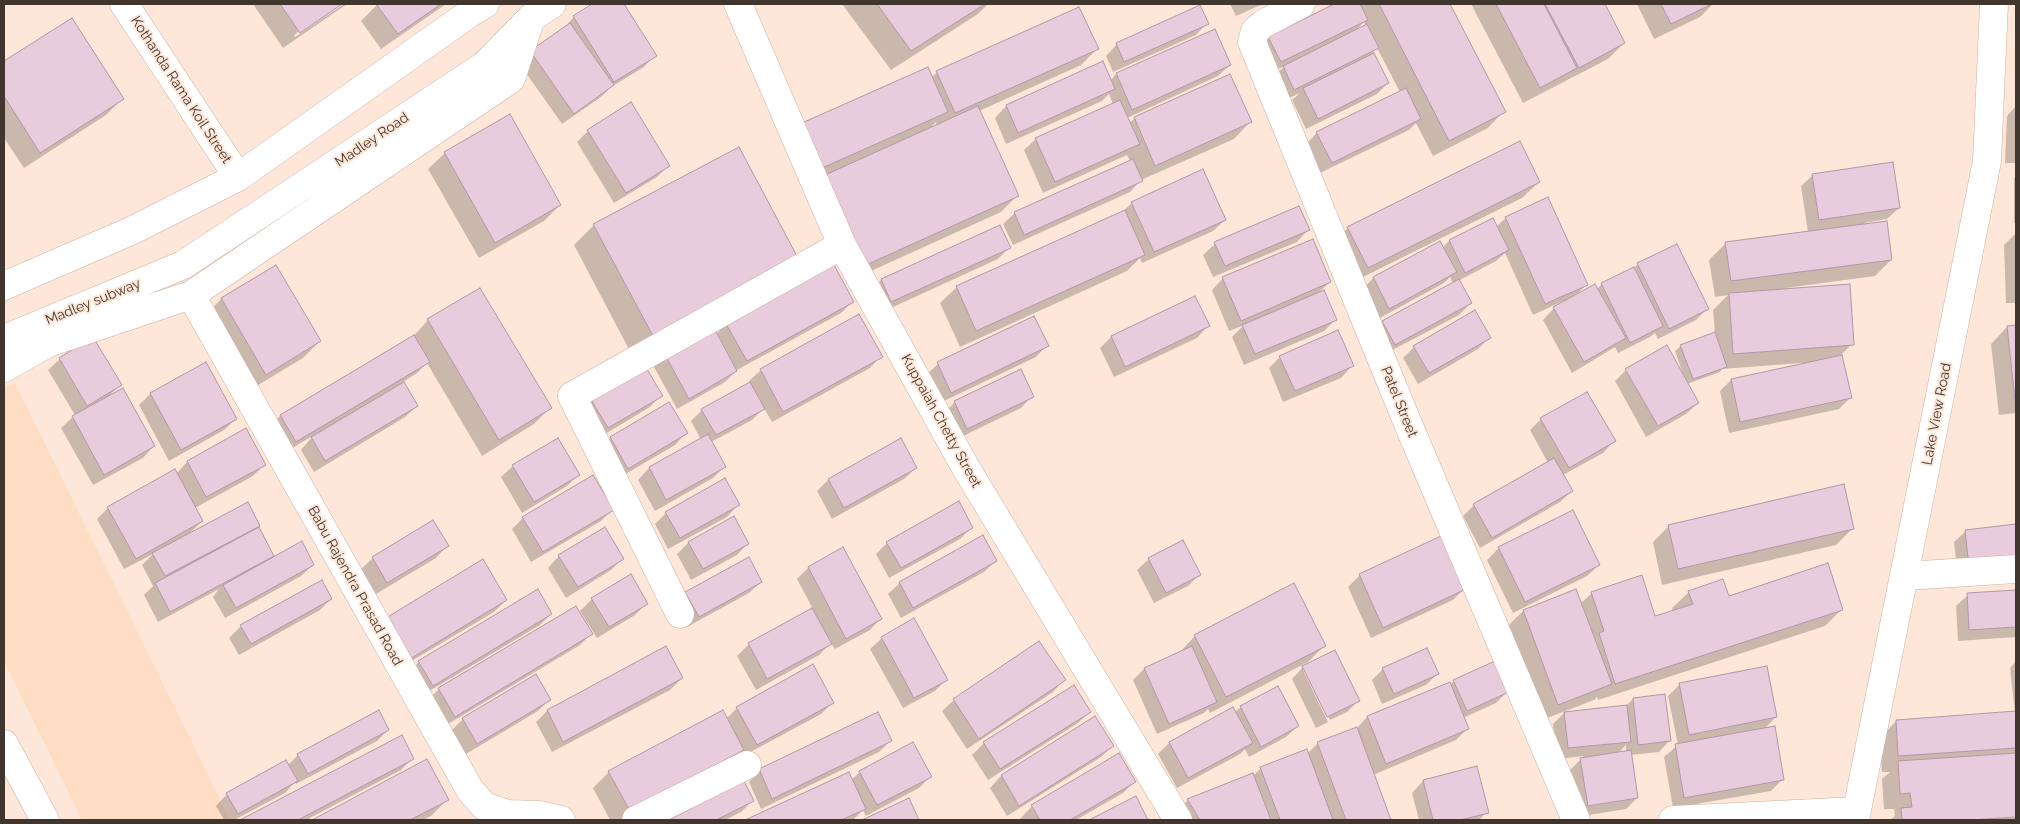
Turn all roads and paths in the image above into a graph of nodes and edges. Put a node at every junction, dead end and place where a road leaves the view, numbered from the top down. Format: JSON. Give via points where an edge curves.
{"nodes":[{"id":1,"x":124,"y":4,"type":"edge"},
{"id":2,"x":485,"y":4,"type":"edge"},
{"id":3,"x":738,"y":4,"type":"edge"},
{"id":4,"x":1301,"y":4,"type":"edge"},
{"id":5,"x":1994,"y":4,"type":"edge"},
{"id":6,"x":542,"y":11,"type":"edge"},
{"id":7,"x":238,"y":177,"type":"junction"},
{"id":8,"x":842,"y":245,"type":"junction"},
{"id":9,"x":183,"y":265,"type":"joint"},
{"id":10,"x":4,"y":286,"type":"edge"},
{"id":11,"x":191,"y":295,"type":"junction"},
{"id":12,"x":4,"y":339,"type":"edge"},
{"id":13,"x":4,"y":368,"type":"edge"},
{"id":14,"x":2016,"y":569,"type":"edge"},
{"id":15,"x":1905,"y":576,"type":"junction"},
{"id":16,"x":680,"y":614,"type":"dead end"},
{"id":17,"x":4,"y":744,"type":"edge"},
{"id":18,"x":747,"y":765,"type":"dead end"},
{"id":19,"x":1856,"y":816,"type":"edge"},
{"id":20,"x":45,"y":820,"type":"edge"},
{"id":21,"x":560,"y":820,"type":"edge"},
{"id":22,"x":636,"y":820,"type":"edge"},
{"id":23,"x":1178,"y":820,"type":"edge"},
{"id":24,"x":1576,"y":820,"type":"edge"},
{"id":25,"x":1673,"y":820,"type":"edge"}],
"edges":[{"from":1,"to":7,"type":"street","name":"Kothanda Rama Koil Street"},
{"from":2,"to":7,"type":"street"},
{"from":3,"to":8,"type":"street","name":"Kuppaiah Chetty Street"},
{"from":4,"to":24,"type":"street","name":"Patel Street","via":[[1263,24],[1255,31],[1252,42],[1410,428]]},
{"from":5,"to":15,"type":"street","name":"Lake View Road","via":[[1986,161]]},
{"from":6,"to":9,"type":"street","name":"Madley Road","via":[[485,66]]},
{"from":6,"to":11,"type":"street","via":[[510,79]]},
{"from":7,"to":10,"type":"street","via":[[133,230]]},
{"from":8,"to":16,"type":"street","via":[[572,396]]},
{"from":8,"to":23,"type":"street","name":"Kuppaiah Chetty Street","via":[[966,468]]},
{"from":9,"to":12,"type":"street","name":"Madley subway"},
{"from":11,"to":13,"type":"street","via":[[48,343]]},
{"from":11,"to":21,"type":"street","name":"Babu Rajendra Prasad Road","via":[[470,790],[484,806],[508,814],[539,815]]},
{"from":14,"to":15,"type":"street"},
{"from":15,"to":19,"type":"street","name":"Lake View Road"},
{"from":17,"to":20,"type":"street"},
{"from":18,"to":22,"type":"street"},
{"from":19,"to":25,"type":"street"}]}
